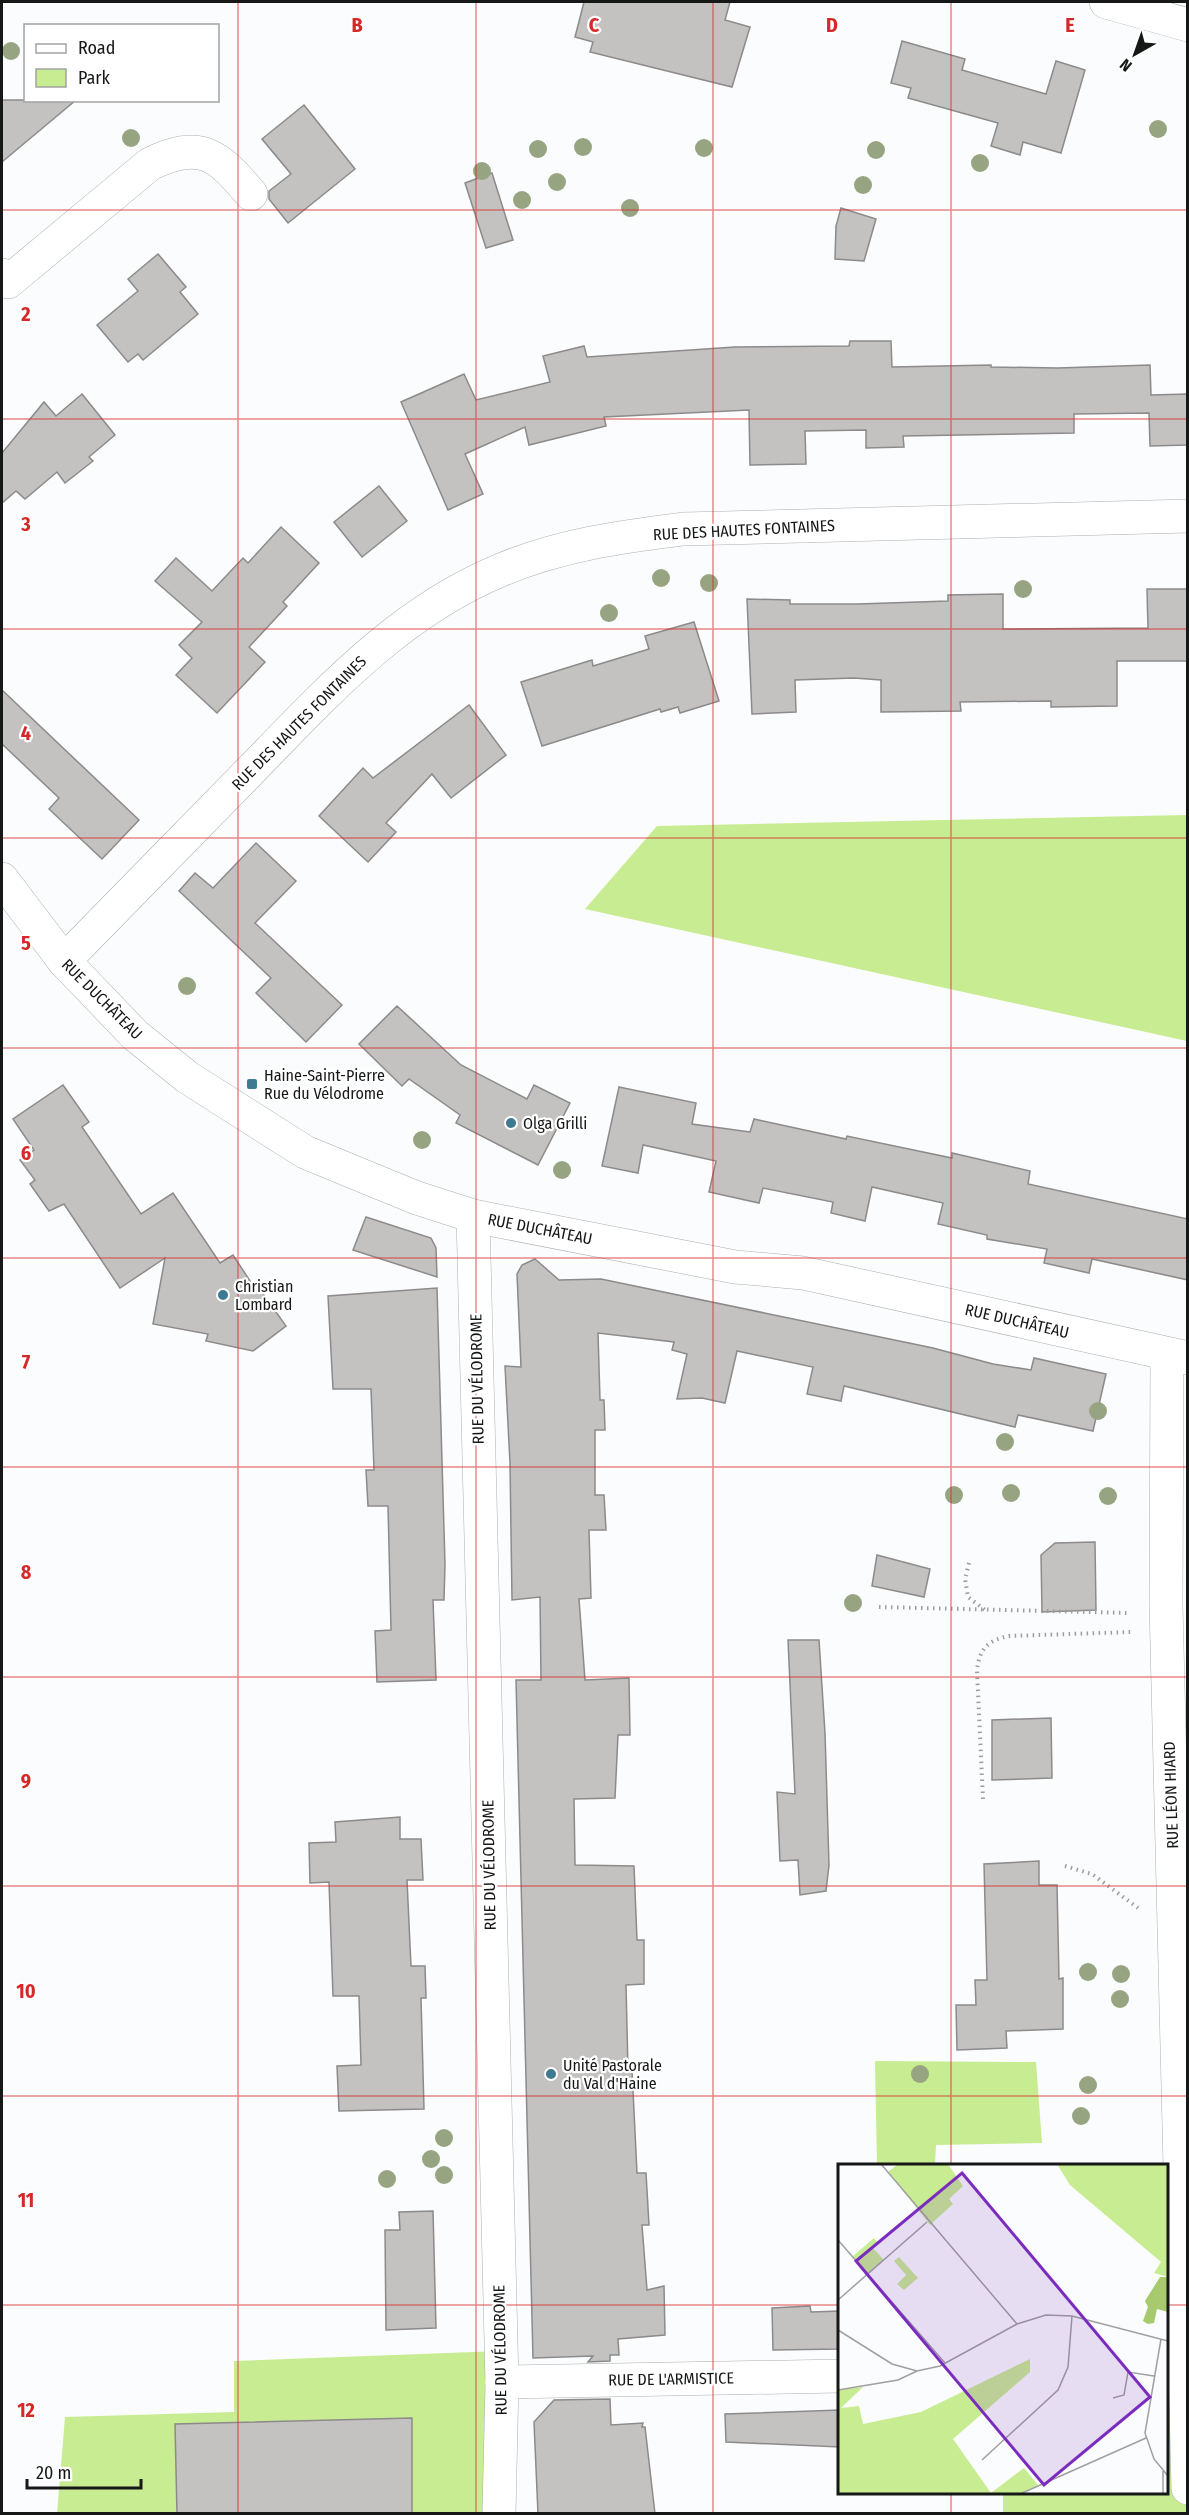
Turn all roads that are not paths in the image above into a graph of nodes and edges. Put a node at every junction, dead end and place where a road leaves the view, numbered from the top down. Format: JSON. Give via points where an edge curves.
{"nodes":[{"id":1,"x":1106,"y":2,"type":"edge"},
{"id":2,"x":1188,"y":25,"type":"edge"},
{"id":3,"x":250,"y":194,"type":"dead end"},
{"id":4,"x":2,"y":275,"type":"edge"},
{"id":5,"x":1188,"y":516,"type":"edge"},
{"id":6,"x":2,"y":879,"type":"edge"},
{"id":7,"x":64,"y":961,"type":"junction"},
{"id":8,"x":473,"y":1216,"type":"junction"},
{"id":9,"x":1177,"y":1356,"type":"edge"},
{"id":10,"x":1180,"y":2370,"type":"edge"},
{"id":11,"x":838,"y":2376,"type":"edge"},
{"id":12,"x":502,"y":2382,"type":"junction"},
{"id":13,"x":1188,"y":2488,"type":"edge"},
{"id":14,"x":499,"y":2514,"type":"edge"}],
"edges":[{"from":1,"to":2,"type":"street"},
{"from":3,"to":4,"type":"street","via":[[224,162],[205,153],[183,152],[164,157],[150,164],[8,282]]},
{"from":5,"to":7,"type":"street","name":"RUE DES HAUTES FONTAINES","via":[[683,530],[568,546],[500,570],[410,620],[347,672]]},
{"from":6,"to":7,"type":"street","name":"RUE DUCHÂTEAU"},
{"from":7,"to":8,"type":"street","name":"RUE DUCHÂTEAU","via":[[135,1035],[187,1077],[244,1115],[305,1152],[417,1198]]},
{"from":8,"to":9,"type":"street","name":"RUE DUCHÂTEAU","via":[[735,1268],[803,1273]]},
{"from":8,"to":12,"type":"street","name":"RUE DU VÉLODROME"},
{"from":9,"to":10,"type":"street","name":"RUE LÉON HIARD","via":[[1166,1618]]},
{"from":10,"to":13,"type":"street","name":"RUE LÉON HIARD"},
{"from":11,"to":12,"type":"street","name":"RUE DE L'ARMISTICE"},
{"from":12,"to":14,"type":"street","name":"RUE DU VÉLODROME"}]}
